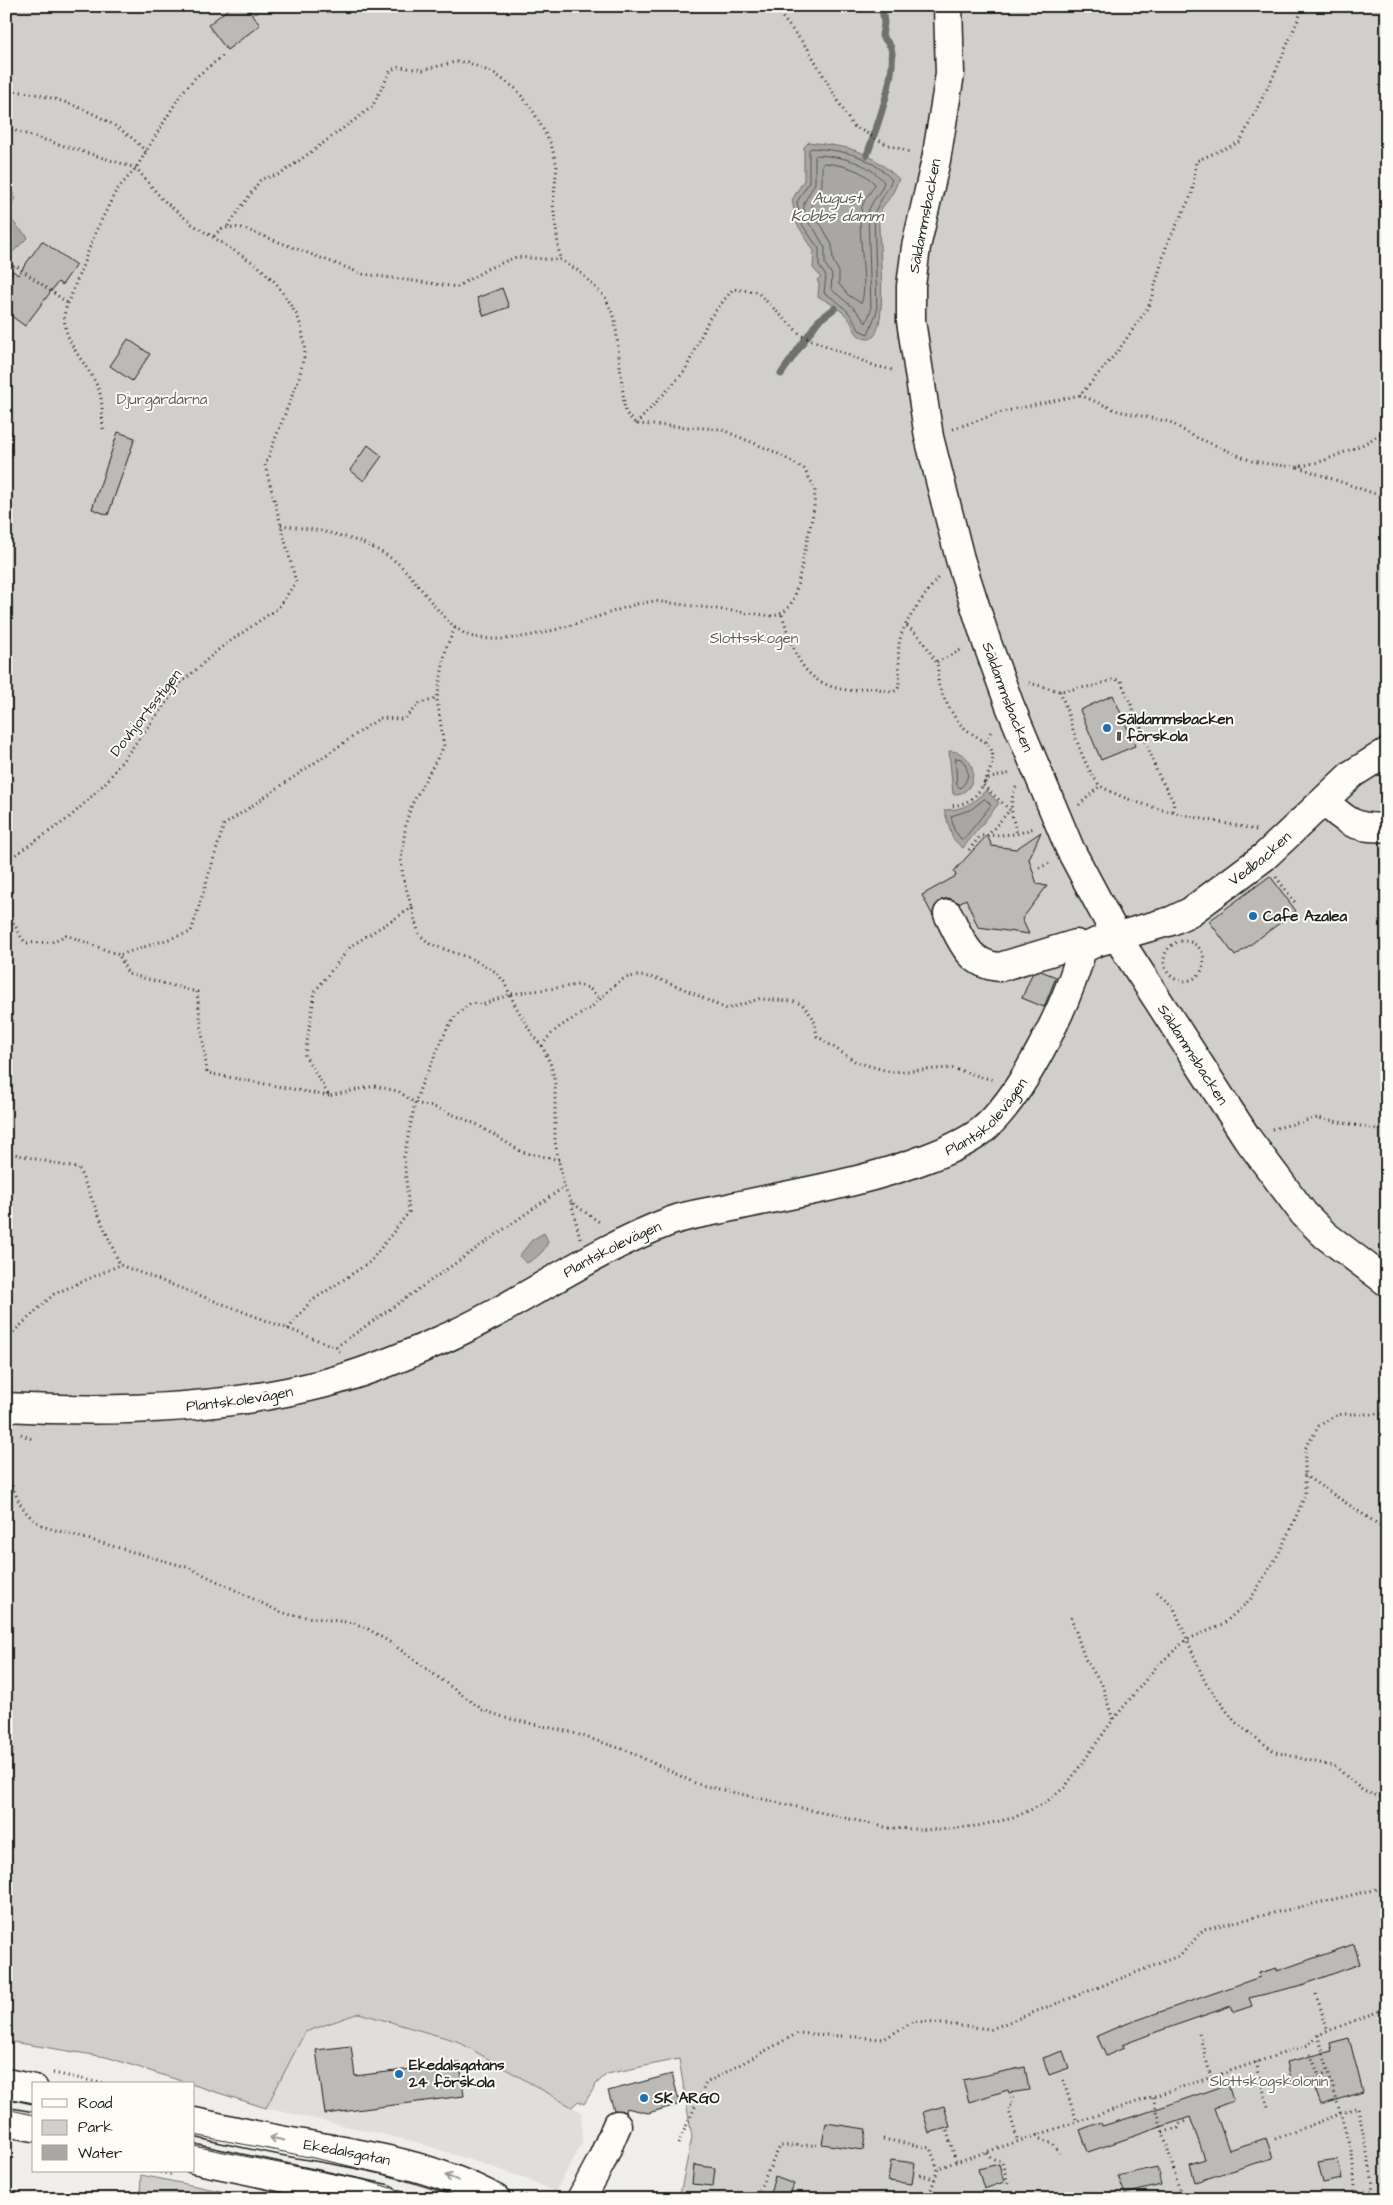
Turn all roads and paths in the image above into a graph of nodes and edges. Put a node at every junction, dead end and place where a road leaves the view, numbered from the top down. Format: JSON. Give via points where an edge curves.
{"nodes":[{"id":1,"x":773,"y":6,"type":"edge"},
{"id":2,"x":948,"y":6,"type":"edge"},
{"id":3,"x":1304,"y":6,"type":"edge"},
{"id":4,"x":225,"y":54,"type":"dead end"},
{"id":5,"x":6,"y":91,"type":"edge"},
{"id":6,"x":6,"y":128,"type":"edge"},
{"id":7,"x":886,"y":144,"type":"dead end"},
{"id":8,"x":146,"y":152,"type":"junction"},
{"id":9,"x":136,"y":168,"type":"junction"},
{"id":10,"x":228,"y":226,"type":"junction"},
{"id":11,"x":214,"y":236,"type":"junction"},
{"id":12,"x":560,"y":260,"type":"junction"},
{"id":13,"x":6,"y":272,"type":"edge"},
{"id":14,"x":68,"y":304,"type":"junction"},
{"id":15,"x":918,"y":374,"type":"junction"},
{"id":16,"x":1080,"y":395,"type":"junction"},
{"id":17,"x":636,"y":424,"type":"junction"},
{"id":18,"x":103,"y":429,"type":"dead end"},
{"id":19,"x":1387,"y":430,"type":"edge"},
{"id":20,"x":929,"y":437,"type":"junction"},
{"id":21,"x":1297,"y":467,"type":"junction"},
{"id":22,"x":1387,"y":498,"type":"edge"},
{"id":23,"x":280,"y":525,"type":"junction"},
{"id":24,"x":960,"y":559,"type":"junction"},
{"id":25,"x":782,"y":615,"type":"junction"},
{"id":26,"x":907,"y":626,"type":"junction"},
{"id":27,"x":455,"y":628,"type":"junction"},
{"id":28,"x":1003,"y":686,"type":"junction"},
{"id":29,"x":1060,"y":691,"type":"junction"},
{"id":30,"x":437,"y":699,"type":"junction"},
{"id":31,"x":1387,"y":752,"type":"edge"},
{"id":32,"x":1019,"y":774,"type":"dead end"},
{"id":33,"x":1018,"y":781,"type":"dead end"},
{"id":34,"x":983,"y":785,"type":"junction"},
{"id":35,"x":1100,"y":786,"type":"junction"},
{"id":36,"x":1324,"y":801,"type":"junction"},
{"id":37,"x":949,"y":806,"type":"dead end"},
{"id":38,"x":1010,"y":810,"type":"junction"},
{"id":39,"x":1173,"y":812,"type":"junction"},
{"id":40,"x":1058,"y":819,"type":"junction"},
{"id":41,"x":1387,"y":827,"type":"edge"},
{"id":42,"x":1017,"y":834,"type":"junction"},
{"id":43,"x":987,"y":836,"type":"junction"},
{"id":44,"x":1286,"y":836,"type":"junction"},
{"id":45,"x":969,"y":850,"type":"dead end"},
{"id":46,"x":1262,"y":859,"type":"junction"},
{"id":47,"x":6,"y":861,"type":"edge"},
{"id":48,"x":1298,"y":905,"type":"dead end"},
{"id":49,"x":413,"y":906,"type":"junction"},
{"id":50,"x":948,"y":914,"type":"dead end"},
{"id":51,"x":6,"y":916,"type":"edge"},
{"id":52,"x":1117,"y":936,"type":"junction"},
{"id":53,"x":1082,"y":949,"type":"junction"},
{"id":54,"x":1168,"y":950,"type":"joint"},
{"id":55,"x":119,"y":955,"type":"junction"},
{"id":56,"x":511,"y":994,"type":"junction"},
{"id":57,"x":601,"y":1000,"type":"junction"},
{"id":58,"x":542,"y":1046,"type":"junction"},
{"id":59,"x":980,"y":1076,"type":"dead end"},
{"id":60,"x":329,"y":1096,"type":"junction"},
{"id":61,"x":415,"y":1103,"type":"junction"},
{"id":62,"x":1387,"y":1131,"type":"edge"},
{"id":63,"x":1247,"y":1138,"type":"junction"},
{"id":64,"x":6,"y":1152,"type":"edge"},
{"id":65,"x":560,"y":1160,"type":"junction"},
{"id":66,"x":564,"y":1187,"type":"junction"},
{"id":67,"x":572,"y":1202,"type":"junction"},
{"id":68,"x":625,"y":1240,"type":"junction"},
{"id":69,"x":585,"y":1260,"type":"junction"},
{"id":70,"x":120,"y":1266,"type":"junction"},
{"id":71,"x":1387,"y":1282,"type":"edge"},
{"id":72,"x":288,"y":1329,"type":"junction"},
{"id":73,"x":6,"y":1339,"type":"edge"},
{"id":74,"x":336,"y":1347,"type":"junction"},
{"id":75,"x":363,"y":1372,"type":"junction"},
{"id":76,"x":6,"y":1407,"type":"edge"},
{"id":77,"x":1387,"y":1414,"type":"edge"},
{"id":78,"x":6,"y":1472,"type":"edge"},
{"id":79,"x":1303,"y":1475,"type":"junction"},
{"id":80,"x":1387,"y":1530,"type":"edge"},
{"id":81,"x":1157,"y":1592,"type":"dead end"},
{"id":82,"x":1071,"y":1617,"type":"dead end"},
{"id":83,"x":1186,"y":1640,"type":"junction"},
{"id":84,"x":1113,"y":1720,"type":"junction"},
{"id":85,"x":1387,"y":1799,"type":"edge"},
{"id":86,"x":1387,"y":1886,"type":"edge"},
{"id":87,"x":1316,"y":1994,"type":"dead end"},
{"id":88,"x":1387,"y":2008,"type":"edge"},
{"id":89,"x":1328,"y":2032,"type":"junction"},
{"id":90,"x":1199,"y":2033,"type":"dead end"},
{"id":91,"x":1318,"y":2035,"type":"junction"},
{"id":92,"x":1310,"y":2054,"type":"dead end"},
{"id":93,"x":1256,"y":2062,"type":"junction"},
{"id":94,"x":1328,"y":2072,"type":"junction"},
{"id":95,"x":1319,"y":2075,"type":"junction"},
{"id":96,"x":1211,"y":2077,"type":"junction"},
{"id":97,"x":1063,"y":2080,"type":"dead end"},
{"id":98,"x":6,"y":2083,"type":"edge"},
{"id":99,"x":1301,"y":2085,"type":"dead end"},
{"id":100,"x":32,"y":2089,"type":"edge"},
{"id":101,"x":1012,"y":2097,"type":"dead end"},
{"id":102,"x":1153,"y":2097,"type":"junction"},
{"id":103,"x":1268,"y":2107,"type":"dead end"},
{"id":104,"x":1341,"y":2113,"type":"junction"},
{"id":105,"x":1188,"y":2120,"type":"dead end"},
{"id":106,"x":6,"y":2122,"type":"edge"},
{"id":107,"x":195,"y":2122,"type":"edge"},
{"id":108,"x":1077,"y":2122,"type":"junction"},
{"id":109,"x":617,"y":2124,"type":"dead end"},
{"id":110,"x":32,"y":2128,"type":"edge"},
{"id":111,"x":947,"y":2131,"type":"dead end"},
{"id":112,"x":1164,"y":2132,"type":"junction"},
{"id":113,"x":1037,"y":2135,"type":"junction"},
{"id":114,"x":883,"y":2139,"type":"dead end"},
{"id":115,"x":1275,"y":2139,"type":"dead end"},
{"id":116,"x":1018,"y":2142,"type":"junction"},
{"id":117,"x":678,"y":2144,"type":"dead end"},
{"id":118,"x":817,"y":2145,"type":"dead end"},
{"id":119,"x":987,"y":2152,"type":"junction"},
{"id":120,"x":1058,"y":2153,"type":"dead end"},
{"id":121,"x":195,"y":2159,"type":"edge"},
{"id":122,"x":956,"y":2162,"type":"junction"},
{"id":123,"x":938,"y":2168,"type":"junction"},
{"id":124,"x":920,"y":2175,"type":"dead end"},
{"id":125,"x":935,"y":2179,"type":"junction"},
{"id":126,"x":1008,"y":2184,"type":"dead end"},
{"id":127,"x":1356,"y":2193,"type":"junction"},
{"id":128,"x":385,"y":2199,"type":"edge"},
{"id":129,"x":496,"y":2199,"type":"edge"},
{"id":130,"x":581,"y":2199,"type":"edge"},
{"id":131,"x":755,"y":2199,"type":"edge"},
{"id":132,"x":928,"y":2199,"type":"edge"},
{"id":133,"x":1182,"y":2199,"type":"edge"},
{"id":134,"x":1356,"y":2199,"type":"edge"}],
"edges":[{"from":1,"to":7,"type":"path","via":[[808,49],[852,125]]},
{"from":2,"to":15,"type":"street","name":"Säldammsbacken","via":[[950,74],[911,286],[911,321]]},
{"from":3,"to":16,"type":"path","via":[[1240,142],[1196,161],[1192,194],[1167,244],[1149,306],[1118,351]]},
{"from":4,"to":8,"type":"path","via":[[196,76],[181,94]]},
{"from":5,"to":8,"type":"path","via":[[34,92],[78,108],[134,138]]},
{"from":6,"to":9,"type":"path"},
{"from":8,"to":9,"type":"path"},
{"from":9,"to":11,"type":"path","name":"Dovhjortsstigen","via":[[162,199],[192,224]]},
{"from":9,"to":14,"type":"path","via":[[116,191],[96,231]]},
{"from":10,"to":11,"type":"path"},
{"from":10,"to":12,"type":"path","via":[[256,233],[363,274],[457,287],[516,257]]},
{"from":10,"to":12,"type":"path","via":[[261,179],[281,174],[372,107],[392,70],[399,67],[422,70],[467,62],[495,74],[516,89],[532,109],[550,144],[557,166],[553,204]]},
{"from":11,"to":23,"type":"path","name":"Dovhjortsstigen","via":[[257,265],[276,283],[297,315],[304,336],[304,365],[265,465]]},
{"from":12,"to":17,"type":"path","via":[[579,271],[606,297],[615,319],[625,412]]},
{"from":13,"to":14,"type":"path","via":[[15,264]]},
{"from":14,"to":18,"type":"path","via":[[64,319],[67,333],[99,390]]},
{"from":15,"to":17,"type":"path","via":[[875,366],[802,336],[757,292],[733,289],[709,319],[685,371]]},
{"from":15,"to":20,"type":"street","name":"Säldammsbacken"},
{"from":16,"to":20,"type":"path","via":[[1002,412]]},
{"from":16,"to":21,"type":"path","via":[[1118,411],[1170,422],[1193,436],[1252,460]]},
{"from":17,"to":25,"type":"path","via":[[720,429],[775,452],[808,474],[815,488],[814,509],[795,596]]},
{"from":19,"to":21,"type":"path","via":[[1331,458]]},
{"from":20,"to":24,"type":"street","name":"Säldammsbacken"},
{"from":21,"to":22,"type":"path"},
{"from":23,"to":27,"type":"path","via":[[350,538],[382,553],[396,562]]},
{"from":23,"to":47,"type":"path","name":"Dovhjortsstigen","via":[[296,582],[278,608],[219,649],[181,683],[108,780],[69,818]]},
{"from":24,"to":26,"type":"path","via":[[947,564]]},
{"from":24,"to":28,"type":"street","name":"Säldammsbacken"},
{"from":25,"to":26,"type":"path","via":[[793,648],[807,672],[822,684],[848,690],[874,688],[893,692],[898,688],[898,651],[900,638]]},
{"from":25,"to":27,"type":"path","via":[[654,602],[535,634],[492,639],[473,637]]},
{"from":26,"to":34,"type":"path","via":[[925,641],[937,662],[939,686],[954,716],[986,742],[992,752],[993,763]]},
{"from":27,"to":30,"type":"path","via":[[446,648]]},
{"from":28,"to":29,"type":"path","via":[[1023,681]]},
{"from":28,"to":40,"type":"street","name":"Säldammsbacken"},
{"from":29,"to":35,"type":"path","via":[[1084,758]]},
{"from":29,"to":39,"type":"path","via":[[1115,679],[1121,681],[1157,772],[1174,803]]},
{"from":30,"to":49,"type":"path","via":[[444,746],[412,804],[402,841],[403,877]]},
{"from":30,"to":55,"type":"path","via":[[420,704],[403,719],[380,718],[224,825],[191,932]]},
{"from":31,"to":36,"type":"street","name":"Vedbacken","via":[[1352,774]]},
{"from":32,"to":34,"type":"path","via":[[987,779]]},
{"from":33,"to":38,"type":"path","via":[[1010,800]]},
{"from":34,"to":37,"type":"path","via":[[977,795],[962,805]]},
{"from":34,"to":38,"type":"path"},
{"from":35,"to":39,"type":"path","via":[[1126,798]]},
{"from":35,"to":40,"type":"path","via":[[1071,812]]},
{"from":36,"to":41,"type":"street","via":[[1354,825]]},
{"from":36,"to":44,"type":"street","name":"Vedbacken"},
{"from":38,"to":42,"type":"path"},
{"from":38,"to":43,"type":"path"},
{"from":39,"to":44,"type":"path"},
{"from":40,"to":42,"type":"path"},
{"from":40,"to":52,"type":"street","name":"Säldammsbacken","via":[[1089,889]]},
{"from":42,"to":43,"type":"path"},
{"from":43,"to":45,"type":"path","via":[[980,836]]},
{"from":44,"to":46,"type":"street","name":"Vedbacken"},
{"from":46,"to":48,"type":"path"},
{"from":46,"to":52,"type":"street","name":"Vedbacken","via":[[1190,912],[1171,921]]},
{"from":49,"to":56,"type":"path","via":[[419,934],[430,944],[472,959],[496,972]]},
{"from":49,"to":60,"type":"path","via":[[351,946],[315,991],[305,1055]]},
{"from":50,"to":53,"type":"street","via":[[972,957],[988,966],[1000,967],[1076,944]]},
{"from":51,"to":55,"type":"path","via":[[15,922],[20,937],[26,943],[52,942],[66,935]]},
{"from":52,"to":53,"type":"street"},
{"from":52,"to":63,"type":"street","name":"Säldammsbacken"},
{"from":53,"to":68,"type":"street","name":"Plantskolevägen","via":[[1075,977],[1031,1067],[999,1112],[984,1129],[968,1140],[891,1172],[674,1220]]},
{"from":54,"to":54,"type":"path","via":[[1164,963],[1171,976],[1189,980],[1200,972],[1204,959],[1197,946],[1184,941],[1175,943]]},
{"from":55,"to":60,"type":"path","via":[[128,974],[197,992],[207,1073]]},
{"from":56,"to":57,"type":"path","via":[[578,985],[589,988]]},
{"from":56,"to":58,"type":"path"},
{"from":56,"to":61,"type":"path","via":[[484,1004],[471,1003],[456,1015]]},
{"from":57,"to":58,"type":"path","via":[[559,1026]]},
{"from":57,"to":59,"type":"path","via":[[619,981],[640,975],[660,979],[727,1008],[759,999],[792,1001],[809,1010],[817,1036],[856,1062],[891,1072],[951,1068]]},
{"from":58,"to":65,"type":"path","via":[[555,1083],[556,1142]]},
{"from":60,"to":61,"type":"path","via":[[374,1086],[398,1091]]},
{"from":61,"to":65,"type":"path","via":[[476,1124],[522,1152]]},
{"from":61,"to":72,"type":"path","via":[[404,1157],[409,1212],[370,1262],[310,1302]]},
{"from":62,"to":63,"type":"path","via":[[1318,1118],[1253,1133]]},
{"from":63,"to":71,"type":"street","name":"Säldammsbacken","via":[[1304,1214],[1325,1235]]},
{"from":64,"to":70,"type":"path","via":[[79,1169]]},
{"from":65,"to":66,"type":"path"},
{"from":66,"to":67,"type":"path"},
{"from":66,"to":74,"type":"path"},
{"from":67,"to":68,"type":"path"},
{"from":67,"to":69,"type":"path"},
{"from":68,"to":69,"type":"street","name":"Plantskolevägen"},
{"from":69,"to":75,"type":"street","name":"Plantskolevägen","via":[[441,1340]]},
{"from":70,"to":72,"type":"path"},
{"from":70,"to":73,"type":"path","via":[[54,1294]]},
{"from":72,"to":74,"type":"path"},
{"from":74,"to":75,"type":"path"},
{"from":75,"to":76,"type":"street","name":"Plantskolevägen","via":[[243,1400],[116,1410]]},
{"from":77,"to":79,"type":"path","via":[[1342,1414],[1319,1426],[1305,1449]]},
{"from":78,"to":84,"type":"path","via":[[21,1507],[32,1520],[45,1527],[190,1568],[278,1611],[354,1623],[391,1643],[483,1710],[570,1732],[628,1751],[697,1784],[889,1828],[938,1830],[1013,1818],[1045,1803],[1066,1788]]},
{"from":79,"to":80,"type":"path"},
{"from":79,"to":83,"type":"path","via":[[1304,1495],[1296,1517],[1279,1553],[1250,1600],[1222,1625]]},
{"from":81,"to":83,"type":"path","via":[[1173,1606]]},
{"from":82,"to":84,"type":"path","via":[[1085,1659],[1102,1685]]},
{"from":83,"to":84,"type":"path","via":[[1157,1666]]},
{"from":83,"to":85,"type":"path","via":[[1205,1682],[1235,1722],[1275,1752],[1336,1767],[1363,1791]]},
{"from":86,"to":117,"type":"path","via":[[1204,1929],[1181,1955],[991,2029],[914,2021],[884,2039],[798,2033],[706,2083]]},
{"from":87,"to":89,"type":"path"},
{"from":88,"to":89,"type":"path"},
{"from":89,"to":91,"type":"path"},
{"from":90,"to":96,"type":"path"},
{"from":91,"to":93,"type":"path","via":[[1308,2045]]},
{"from":91,"to":94,"type":"path"},
{"from":92,"to":95,"type":"path"},
{"from":93,"to":96,"type":"path"},
{"from":93,"to":103,"type":"path"},
{"from":94,"to":95,"type":"path"},
{"from":94,"to":104,"type":"path"},
{"from":95,"to":99,"type":"path"},
{"from":96,"to":102,"type":"path"},
{"from":97,"to":108,"type":"path"},
{"from":98,"to":100,"type":"street"},
{"from":101,"to":116,"type":"path","via":[[1013,2105],[1008,2107]]},
{"from":102,"to":108,"type":"path"},
{"from":102,"to":112,"type":"path"},
{"from":104,"to":115,"type":"path"},
{"from":104,"to":127,"type":"path","via":[[1352,2154]]},
{"from":104,"to":127,"type":"path","via":[[1358,2107],[1370,2156],[1372,2191]]},
{"from":105,"to":112,"type":"path","via":[[1178,2128]]},
{"from":106,"to":110,"type":"street"},
{"from":129,"to":107,"type":"street","name":"Ekedalsgatan","one_way":true,"via":[[431,2170],[389,2159]]},
{"from":108,"to":113,"type":"path"},
{"from":109,"to":130,"type":"street"},
{"from":111,"to":122,"type":"path"},
{"from":112,"to":133,"type":"path"},
{"from":113,"to":116,"type":"path"},
{"from":113,"to":120,"type":"path","via":[[1053,2144]]},
{"from":114,"to":123,"type":"path","via":[[930,2148]]},
{"from":116,"to":119,"type":"path"},
{"from":118,"to":131,"type":"path","via":[[780,2146]]},
{"from":119,"to":122,"type":"path"},
{"from":119,"to":126,"type":"path","via":[[991,2158],[1002,2162]]},
{"from":121,"to":128,"type":"street"},
{"from":122,"to":123,"type":"path"},
{"from":123,"to":125,"type":"path"},
{"from":124,"to":125,"type":"path"},
{"from":125,"to":132,"type":"path"},
{"from":127,"to":134,"type":"path"}]}
